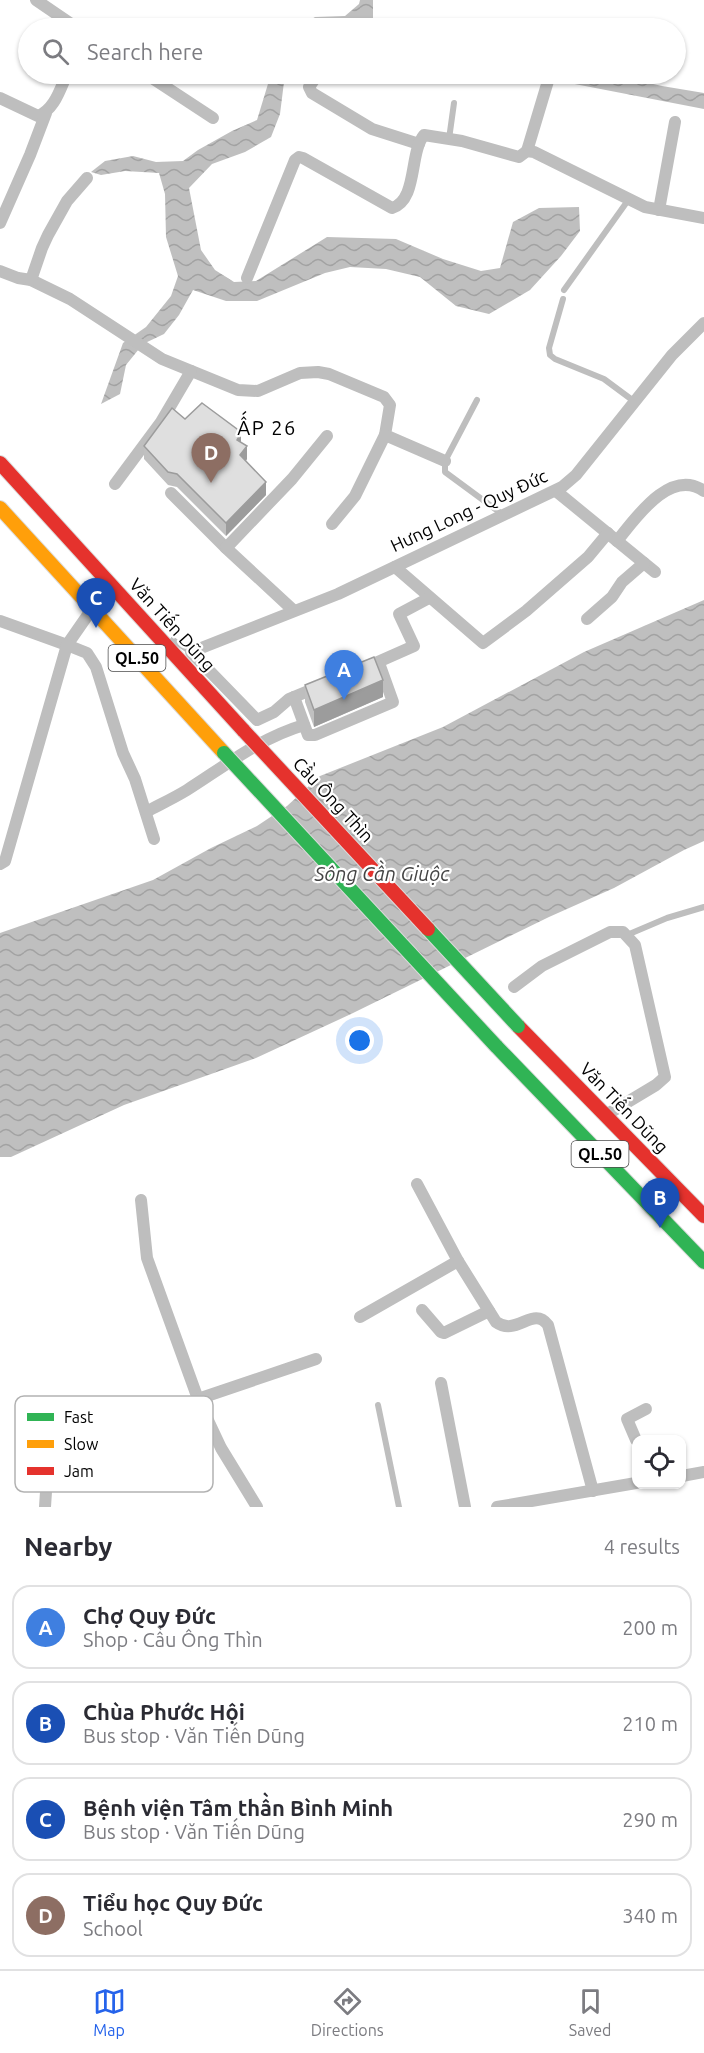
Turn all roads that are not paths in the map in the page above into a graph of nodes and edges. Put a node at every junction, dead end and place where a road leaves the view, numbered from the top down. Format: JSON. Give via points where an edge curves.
{"nodes":[{"id":1,"x":36,"y":0,"type":"edge"},
{"id":2,"x":62,"y":18,"type":"edge"},
{"id":3,"x":62,"y":84,"type":"edge"},
{"id":4,"x":161,"y":84,"type":"edge"},
{"id":5,"x":311,"y":84,"type":"edge"},
{"id":6,"x":547,"y":84,"type":"edge"},
{"id":7,"x":0,"y":98,"type":"edge"},
{"id":8,"x":454,"y":103,"type":"dead end"},
{"id":9,"x":46,"y":113,"type":"junction"},
{"id":10,"x":213,"y":118,"type":"dead end"},
{"id":11,"x":675,"y":122,"type":"dead end"},
{"id":12,"x":449,"y":139,"type":"junction"},
{"id":13,"x":419,"y":144,"type":"junction"},
{"id":14,"x":527,"y":151,"type":"junction"},
{"id":15,"x":87,"y":178,"type":"dead end"},
{"id":16,"x":629,"y":199,"type":"junction"},
{"id":17,"x":659,"y":210,"type":"junction"},
{"id":18,"x":704,"y":215,"type":"edge"},
{"id":19,"x":0,"y":223,"type":"edge"},
{"id":20,"x":0,"y":271,"type":"edge"},
{"id":21,"x":247,"y":278,"type":"dead end"},
{"id":22,"x":31,"y":280,"type":"junction"},
{"id":23,"x":564,"y":290,"type":"dead end"},
{"id":24,"x":563,"y":299,"type":"dead end"},
{"id":25,"x":704,"y":323,"type":"edge"},
{"id":26,"x":191,"y":371,"type":"junction"},
{"id":27,"x":477,"y":400,"type":"dead end"},
{"id":28,"x":635,"y":402,"type":"junction"},
{"id":29,"x":385,"y":435,"type":"junction"},
{"id":30,"x":327,"y":436,"type":"dead end"},
{"id":31,"x":445,"y":461,"type":"junction"},
{"id":32,"x":0,"y":463,"type":"edge"},
{"id":33,"x":115,"y":484,"type":"dead end"},
{"id":34,"x":556,"y":491,"type":"junction"},
{"id":35,"x":704,"y":491,"type":"edge"},
{"id":36,"x":171,"y":493,"type":"dead end"},
{"id":37,"x":0,"y":508,"type":"edge"},
{"id":38,"x":502,"y":515,"type":"junction"},
{"id":39,"x":332,"y":524,"type":"dead end"},
{"id":40,"x":612,"y":537,"type":"junction"},
{"id":41,"x":226,"y":548,"type":"junction"},
{"id":42,"x":644,"y":563,"type":"junction"},
{"id":43,"x":395,"y":567,"type":"junction"},
{"id":44,"x":655,"y":572,"type":"dead end"},
{"id":45,"x":429,"y":597,"type":"junction"},
{"id":46,"x":92,"y":609,"type":"junction"},
{"id":47,"x":293,"y":610,"type":"junction"},
{"id":48,"x":587,"y":619,"type":"dead end"},
{"id":49,"x":0,"y":621,"type":"edge"},
{"id":50,"x":145,"y":622,"type":"junction"},
{"id":51,"x":67,"y":645,"type":"junction"},
{"id":52,"x":191,"y":652,"type":"junction"},
{"id":53,"x":379,"y":663,"type":"junction"},
{"id":54,"x":347,"y":675,"type":"edge"},
{"id":55,"x":326,"y":684,"type":"edge"},
{"id":56,"x":294,"y":697,"type":"junction"},
{"id":57,"x":304,"y":724,"type":"junction"},
{"id":58,"x":244,"y":731,"type":"joint"},
{"id":59,"x":146,"y":812,"type":"junction"},
{"id":60,"x":154,"y":839,"type":"dead end"},
{"id":61,"x":0,"y":864,"type":"edge"},
{"id":62,"x":704,"y":906,"type":"edge"},
{"id":63,"x":627,"y":936,"type":"junction"},
{"id":64,"x":514,"y":987,"type":"dead end"},
{"id":65,"x":518,"y":1026,"type":"joint"},
{"id":66,"x":606,"y":1115,"type":"junction"},
{"id":67,"x":417,"y":1184,"type":"dead end"},
{"id":68,"x":141,"y":1200,"type":"dead end"},
{"id":69,"x":704,"y":1216,"type":"edge"},
{"id":70,"x":458,"y":1261,"type":"junction"},
{"id":71,"x":704,"y":1262,"type":"edge"},
{"id":72,"x":422,"y":1310,"type":"dead end"},
{"id":73,"x":489,"y":1311,"type":"junction"},
{"id":74,"x":360,"y":1317,"type":"dead end"},
{"id":75,"x":316,"y":1359,"type":"dead end"},
{"id":76,"x":441,"y":1383,"type":"dead end"},
{"id":77,"x":197,"y":1396,"type":"edge"},
{"id":78,"x":207,"y":1396,"type":"edge"},
{"id":79,"x":378,"y":1405,"type":"dead end"},
{"id":80,"x":646,"y":1409,"type":"dead end"},
{"id":81,"x":213,"y":1431,"type":"edge"},
{"id":82,"x":634,"y":1435,"type":"edge"},
{"id":83,"x":704,"y":1472,"type":"edge"},
{"id":84,"x":686,"y":1475,"type":"edge"},
{"id":85,"x":632,"y":1484,"type":"edge"},
{"id":86,"x":593,"y":1491,"type":"junction"},
{"id":87,"x":46,"y":1492,"type":"edge"},
{"id":88,"x":45,"y":1507,"type":"edge"},
{"id":89,"x":257,"y":1507,"type":"edge"},
{"id":90,"x":399,"y":1507,"type":"edge"},
{"id":91,"x":465,"y":1507,"type":"edge"},
{"id":92,"x":497,"y":1507,"type":"edge"}],
"edges":[{"from":1,"to":2,"type":"street"},
{"from":3,"to":9,"type":"street"},
{"from":4,"to":10,"type":"street"},
{"from":5,"to":13,"type":"street","via":[[312,93],[372,129]]},
{"from":6,"to":14,"type":"street"},
{"from":7,"to":9,"type":"street","via":[[38,116]]},
{"from":8,"to":12,"type":"lane"},
{"from":9,"to":19,"type":"street"},
{"from":11,"to":17,"type":"street"},
{"from":12,"to":13,"type":"street","via":[[424,135]]},
{"from":12,"to":14,"type":"street","via":[[519,157]]},
{"from":13,"to":21,"type":"street","via":[[407,194],[403,203],[392,208],[303,158],[295,160]]},
{"from":14,"to":16,"type":"street","via":[[544,155]]},
{"from":15,"to":22,"type":"street","via":[[67,201],[48,235]]},
{"from":16,"to":17,"type":"street"},
{"from":16,"to":23,"type":"lane"},
{"from":17,"to":18,"type":"street"},
{"from":20,"to":22,"type":"street"},
{"from":22,"to":26,"type":"street","via":[[70,299],[162,359]]},
{"from":24,"to":28,"type":"lane","via":[[550,355],[604,379]]},
{"from":25,"to":28,"type":"street","name":"Hưng Long - Quy Đức","via":[[672,355]]},
{"from":26,"to":29,"type":"street","via":[[238,390],[258,391],[300,373],[328,374],[384,398],[390,405]]},
{"from":26,"to":33,"type":"street","via":[[161,422]]},
{"from":27,"to":31,"type":"lane"},
{"from":28,"to":34,"type":"street","name":"Hưng Long - Quy Đức","via":[[576,475]]},
{"from":29,"to":31,"type":"street"},
{"from":29,"to":39,"type":"street","via":[[355,496]]},
{"from":30,"to":41,"type":"street"},
{"from":31,"to":38,"type":"lane","via":[[445,472]]},
{"from":32,"to":50,"type":"highway","name":"Văn Tiến Dũng","number":"QL.50"},
{"from":34,"to":38,"type":"street","name":"Hưng Long - Quy Đức"},
{"from":34,"to":40,"type":"street"},
{"from":35,"to":40,"type":"street","via":[[678,486],[665,491]]},
{"from":36,"to":41,"type":"street"},
{"from":37,"to":46,"type":"highway","number":"QL.50"},
{"from":38,"to":43,"type":"street","name":"Hưng Long - Quy Đức"},
{"from":40,"to":42,"type":"street"},
{"from":40,"to":45,"type":"street","via":[[483,643]]},
{"from":41,"to":47,"type":"street"},
{"from":42,"to":44,"type":"street"},
{"from":42,"to":48,"type":"street"},
{"from":43,"to":45,"type":"street"},
{"from":43,"to":47,"type":"street","name":"Hưng Long - Quy Đức"},
{"from":45,"to":53,"type":"street","via":[[399,614],[414,646]]},
{"from":46,"to":51,"type":"street"},
{"from":46,"to":71,"type":"highway","number":"QL.50","bridge":true,"via":[[496,1046]]},
{"from":47,"to":52,"type":"street","name":"Hưng Long - Quy Đức"},
{"from":49,"to":51,"type":"street"},
{"from":50,"to":52,"type":"lane"},
{"from":50,"to":58,"type":"highway","name":"Văn Tiến Dũng","number":"QL.50"},
{"from":51,"to":59,"type":"street","via":[[87,653],[93,660]]},
{"from":51,"to":61,"type":"street","via":[[6,861]]},
{"from":52,"to":56,"type":"street","via":[[257,720]]},
{"from":53,"to":54,"type":"street"},
{"from":53,"to":57,"type":"street","via":[[393,702],[313,735],[308,735]]},
{"from":55,"to":56,"type":"street"},
{"from":56,"to":57,"type":"street"},
{"from":57,"to":59,"type":"street","via":[[245,751],[185,792]]},
{"from":58,"to":65,"type":"highway","name":"Cầu Ông Thìn","number":"QL.50","bridge":true},
{"from":59,"to":60,"type":"street"},
{"from":62,"to":63,"type":"lane"},
{"from":63,"to":64,"type":"street","via":[[610,932],[542,966]]},
{"from":63,"to":66,"type":"street","via":[[634,945],[665,1077]]},
{"from":65,"to":66,"type":"highway","name":"Văn Tiến Dũng","number":"QL.50"},
{"from":66,"to":69,"type":"highway","name":"Văn Tiến Dũng","number":"QL.50"},
{"from":67,"to":70,"type":"street"},
{"from":68,"to":77,"type":"street","via":[[147,1258]]},
{"from":70,"to":73,"type":"street"},
{"from":70,"to":74,"type":"street"},
{"from":72,"to":73,"type":"street","via":[[444,1333]]},
{"from":73,"to":86,"type":"street","via":[[503,1327],[537,1317],[548,1325]]},
{"from":75,"to":78,"type":"street"},
{"from":76,"to":91,"type":"street"},
{"from":79,"to":90,"type":"lane"},
{"from":80,"to":82,"type":"street","via":[[627,1419]]},
{"from":81,"to":89,"type":"street"},
{"from":83,"to":84,"type":"street"},
{"from":85,"to":86,"type":"street"},
{"from":86,"to":92,"type":"street"},
{"from":87,"to":88,"type":"street"}]}
